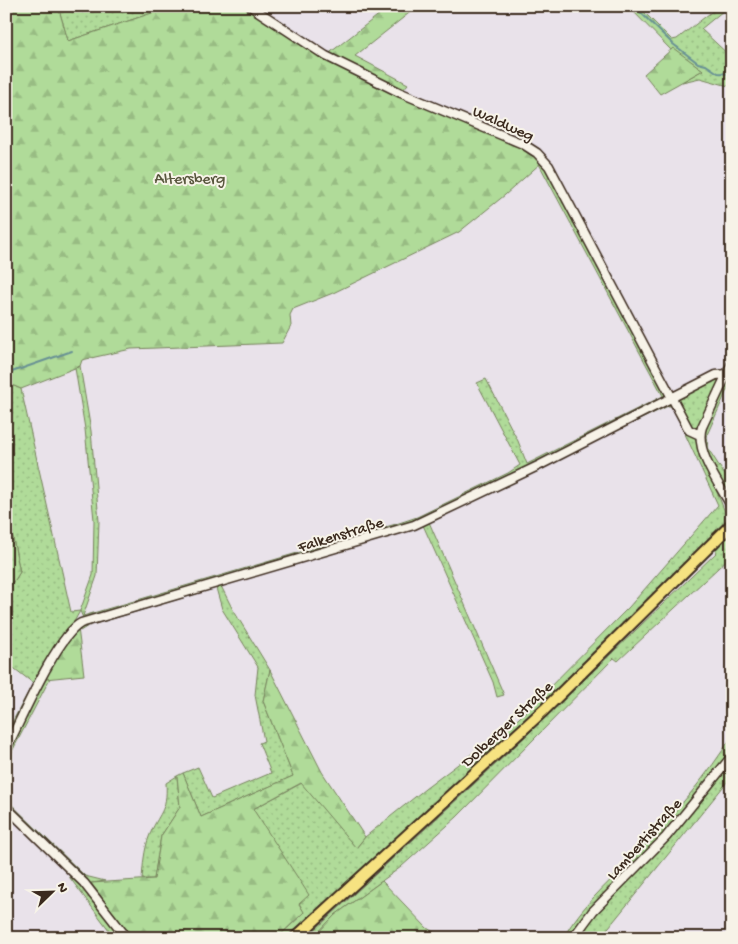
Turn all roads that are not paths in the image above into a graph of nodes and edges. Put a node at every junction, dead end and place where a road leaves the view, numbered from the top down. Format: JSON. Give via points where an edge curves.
{"nodes":[{"id":1,"x":250,"y":6,"type":"edge"},
{"id":2,"x":732,"y":363,"type":"edge"},
{"id":3,"x":727,"y":374,"type":"junction"},
{"id":4,"x":671,"y":398,"type":"junction"},
{"id":5,"x":700,"y":435,"type":"junction"},
{"id":6,"x":732,"y":507,"type":"edge"},
{"id":7,"x":732,"y":524,"type":"edge"},
{"id":8,"x":6,"y":748,"type":"edge"},
{"id":9,"x":732,"y":756,"type":"edge"},
{"id":10,"x":6,"y":807,"type":"edge"},
{"id":11,"x":127,"y":938,"type":"edge"},
{"id":12,"x":295,"y":938,"type":"edge"},
{"id":13,"x":573,"y":938,"type":"edge"}],
"edges":[{"from":1,"to":4,"type":"street","name":"Waldweg","via":[[326,56],[538,153],[549,166]]},
{"from":2,"to":3,"type":"street"},
{"from":3,"to":4,"type":"street","name":"Falkenstraße","via":[[716,375]]},
{"from":3,"to":5,"type":"street"},
{"from":4,"to":5,"type":"street","name":"Waldweg","via":[[689,430]]},
{"from":4,"to":8,"type":"street","name":"Falkenstraße","via":[[414,525],[81,623],[57,649]]},
{"from":5,"to":6,"type":"street","via":[[703,452]]},
{"from":7,"to":12,"type":"main road","name":"Dolberger Straße","via":[[544,710]]},
{"from":9,"to":13,"type":"street","name":"Lambertistraße","via":[[666,837],[593,911]]},
{"from":10,"to":11,"type":"street","via":[[84,883]]}]}
